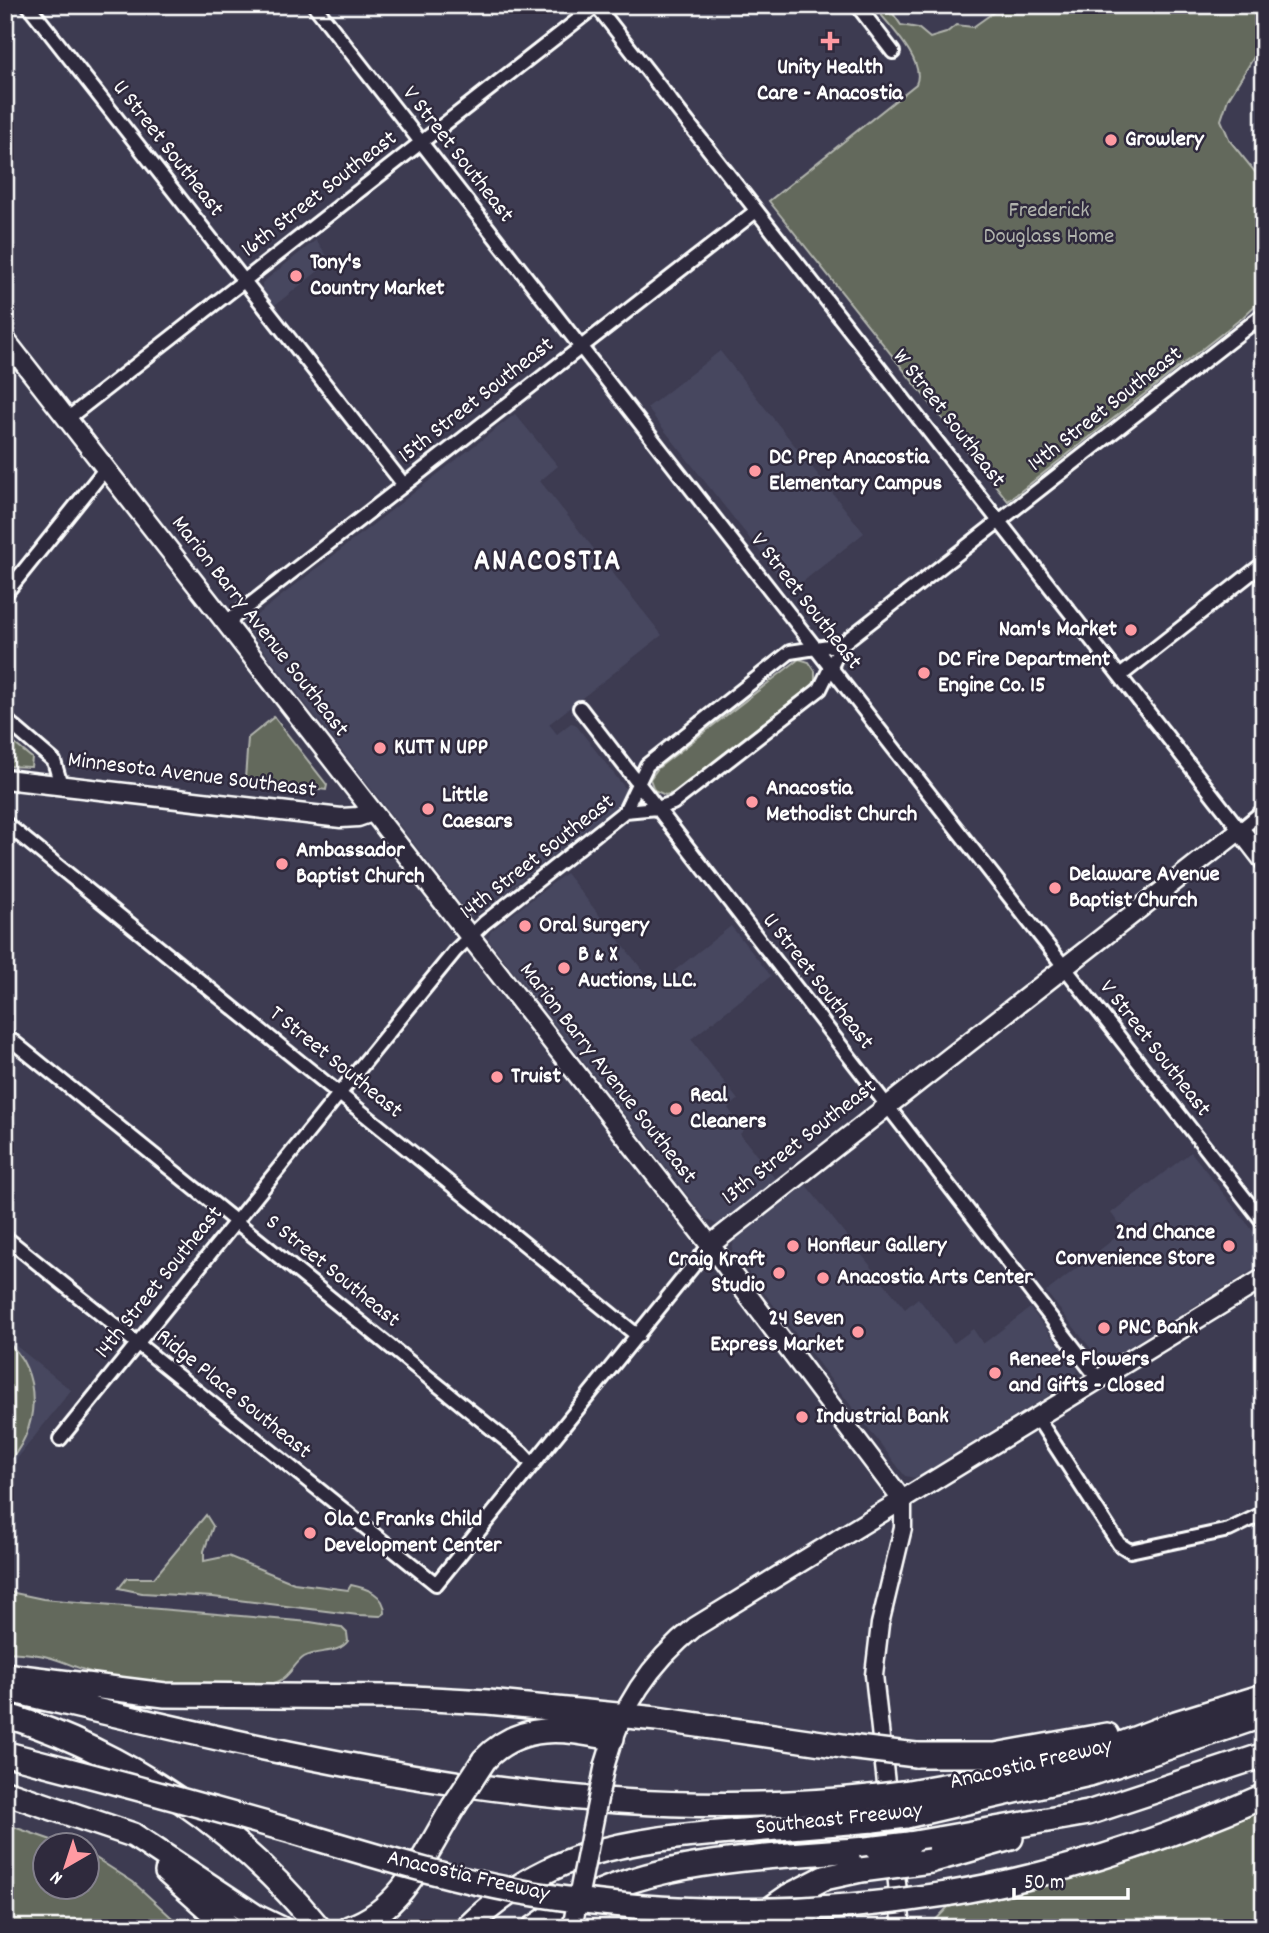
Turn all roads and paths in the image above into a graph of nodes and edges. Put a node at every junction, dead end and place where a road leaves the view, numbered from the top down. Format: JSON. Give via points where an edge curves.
{"nodes":[{"id":1,"x":28,"y":5,"type":"edge"},
{"id":2,"x":314,"y":5,"type":"edge"},
{"id":3,"x":857,"y":5,"type":"edge"},
{"id":4,"x":597,"y":6,"type":"edge"},
{"id":5,"x":894,"y":52,"type":"dead end"},
{"id":6,"x":421,"y":144,"type":"junction"},
{"id":7,"x":756,"y":211,"type":"junction"},
{"id":8,"x":243,"y":281,"type":"junction"},
{"id":9,"x":1264,"y":314,"type":"edge"},
{"id":10,"x":5,"y":339,"type":"edge"},
{"id":11,"x":580,"y":348,"type":"junction"},
{"id":12,"x":67,"y":419,"type":"junction"},
{"id":13,"x":106,"y":468,"type":"junction"},
{"id":14,"x":404,"y":485,"type":"junction"},
{"id":15,"x":997,"y":522,"type":"junction"},
{"id":16,"x":1264,"y":563,"type":"edge"},
{"id":17,"x":5,"y":594,"type":"edge"},
{"id":18,"x":225,"y":624,"type":"junction"},
{"id":19,"x":842,"y":643,"type":"junction"},
{"id":20,"x":814,"y":648,"type":"junction"},
{"id":21,"x":830,"y":669,"type":"junction"},
{"id":22,"x":1120,"y":676,"type":"junction"},
{"id":23,"x":580,"y":708,"type":"dead end"},
{"id":24,"x":5,"y":719,"type":"edge"},
{"id":25,"x":5,"y":779,"type":"edge"},
{"id":26,"x":637,"y":782,"type":"junction"},
{"id":27,"x":61,"y":785,"type":"junction"},
{"id":28,"x":657,"y":808,"type":"junction"},
{"id":29,"x":1264,"y":810,"type":"edge"},
{"id":30,"x":625,"y":811,"type":"junction"},
{"id":31,"x":372,"y":812,"type":"junction"},
{"id":32,"x":5,"y":823,"type":"edge"},
{"id":33,"x":1240,"y":830,"type":"junction"},
{"id":34,"x":1264,"y":861,"type":"edge"},
{"id":35,"x":469,"y":937,"type":"junction"},
{"id":36,"x":1064,"y":968,"type":"junction"},
{"id":37,"x":5,"y":1035,"type":"edge"},
{"id":38,"x":339,"y":1094,"type":"junction"},
{"id":39,"x":887,"y":1106,"type":"junction"},
{"id":40,"x":236,"y":1222,"type":"junction"},
{"id":41,"x":1264,"y":1223,"type":"edge"},
{"id":42,"x":5,"y":1237,"type":"edge"},
{"id":43,"x":710,"y":1244,"type":"junction"},
{"id":44,"x":1264,"y":1278,"type":"edge"},
{"id":45,"x":638,"y":1336,"type":"junction"},
{"id":46,"x":137,"y":1344,"type":"junction"},
{"id":47,"x":1099,"y":1380,"type":"junction"},
{"id":48,"x":1038,"y":1419,"type":"junction"},
{"id":49,"x":60,"y":1439,"type":"dead end"},
{"id":50,"x":533,"y":1465,"type":"junction"},
{"id":51,"x":903,"y":1501,"type":"junction"},
{"id":52,"x":1264,"y":1513,"type":"edge"},
{"id":53,"x":436,"y":1584,"type":"joint"},
{"id":54,"x":5,"y":1675,"type":"edge"},
{"id":55,"x":5,"y":1689,"type":"edge"},
{"id":56,"x":1264,"y":1696,"type":"edge"},
{"id":57,"x":5,"y":1715,"type":"edge"},
{"id":58,"x":1264,"y":1715,"type":"edge"},
{"id":59,"x":622,"y":1716,"type":"junction"},
{"id":60,"x":1176,"y":1723,"type":"junction"},
{"id":61,"x":612,"y":1738,"type":"junction"},
{"id":62,"x":8,"y":1755,"type":"edge"},
{"id":63,"x":1264,"y":1755,"type":"edge"},
{"id":64,"x":5,"y":1792,"type":"edge"},
{"id":65,"x":1264,"y":1796,"type":"edge"},
{"id":66,"x":29,"y":1799,"type":"junction"},
{"id":67,"x":1088,"y":1813,"type":"junction"},
{"id":68,"x":229,"y":1928,"type":"edge"},
{"id":69,"x":281,"y":1928,"type":"edge"},
{"id":70,"x":319,"y":1928,"type":"edge"},
{"id":71,"x":349,"y":1928,"type":"edge"},
{"id":72,"x":467,"y":1928,"type":"edge"},
{"id":73,"x":534,"y":1928,"type":"edge"},
{"id":74,"x":572,"y":1928,"type":"edge"},
{"id":75,"x":743,"y":1928,"type":"edge"},
{"id":76,"x":902,"y":1928,"type":"edge"}],
"edges":[{"from":1,"to":8,"type":"street","name":"U Street Southeast"},
{"from":2,"to":6,"type":"street","name":"V Street Southeast"},
{"from":3,"to":5,"type":"street"},
{"from":4,"to":6,"type":"street","name":"16th Street Southeast"},
{"from":4,"to":7,"type":"street","name":"W Street Southeast"},
{"from":6,"to":8,"type":"street","name":"16th Street Southeast"},
{"from":6,"to":11,"type":"street","name":"V Street Southeast"},
{"from":7,"to":11,"type":"street","name":"15th Street Southeast"},
{"from":7,"to":15,"type":"street","name":"W Street Southeast"},
{"from":8,"to":12,"type":"street","name":"16th Street Southeast"},
{"from":8,"to":14,"type":"street","name":"U Street Southeast"},
{"from":9,"to":15,"type":"street","name":"14th Street Southeast"},
{"from":10,"to":12,"type":"main road","name":"Marion Barry Avenue Southeast"},
{"from":11,"to":14,"type":"street","name":"15th Street Southeast"},
{"from":11,"to":20,"type":"street","name":"V Street Southeast"},
{"from":12,"to":13,"type":"main road","name":"Marion Barry Avenue Southeast"},
{"from":13,"to":17,"type":"street"},
{"from":13,"to":18,"type":"main road","name":"Marion Barry Avenue Southeast"},
{"from":14,"to":18,"type":"street","name":"15th Street Southeast"},
{"from":15,"to":19,"type":"street","name":"14th Street Southeast"},
{"from":15,"to":22,"type":"street","name":"W Street Southeast"},
{"from":16,"to":22,"type":"street"},
{"from":18,"to":31,"type":"main road","name":"Marion Barry Avenue Southeast"},
{"from":19,"to":20,"type":"street"},
{"from":19,"to":21,"type":"street","name":"14th Street Southeast"},
{"from":20,"to":21,"type":"street","name":"V Street Southeast"},
{"from":20,"to":26,"type":"street","via":[[790,652],[647,765]]},
{"from":21,"to":28,"type":"street","name":"14th Street Southeast","via":[[820,689],[673,803]]},
{"from":21,"to":36,"type":"street","name":"V Street Southeast"},
{"from":22,"to":33,"type":"street","name":"W Street Southeast"},
{"from":23,"to":26,"type":"street","name":"U Street Southeast"},
{"from":24,"to":27,"type":"street","via":[[54,761]]},
{"from":25,"to":27,"type":"main road","name":"Minnesota Avenue Southeast"},
{"from":26,"to":28,"type":"street","name":"U Street Southeast"},
{"from":26,"to":30,"type":"street"},
{"from":27,"to":31,"type":"main road","name":"Minnesota Avenue Southeast","via":[[341,818]]},
{"from":28,"to":30,"type":"street","name":"14th Street Southeast"},
{"from":28,"to":39,"type":"street","name":"U Street Southeast"},
{"from":29,"to":33,"type":"street","name":"13th Street Southeast"},
{"from":30,"to":35,"type":"street","name":"14th Street Southeast"},
{"from":31,"to":35,"type":"main road","name":"Marion Barry Avenue Southeast"},
{"from":32,"to":38,"type":"street","name":"T Street Southeast"},
{"from":33,"to":34,"type":"main road","name":"W Street Southeast"},
{"from":33,"to":36,"type":"main road","name":"13th Street Southeast"},
{"from":35,"to":38,"type":"street","name":"14th Street Southeast"},
{"from":35,"to":43,"type":"main road","name":"Marion Barry Avenue Southeast"},
{"from":36,"to":39,"type":"main road","name":"13th Street Southeast"},
{"from":36,"to":41,"type":"street","name":"V Street Southeast"},
{"from":37,"to":40,"type":"street","name":"S Street Southeast"},
{"from":38,"to":40,"type":"street","name":"14th Street Southeast"},
{"from":38,"to":45,"type":"street","name":"T Street Southeast"},
{"from":39,"to":43,"type":"main road","name":"13th Street Southeast"},
{"from":39,"to":47,"type":"street","name":"U Street Southeast"},
{"from":40,"to":46,"type":"street","name":"14th Street Southeast"},
{"from":40,"to":50,"type":"street","name":"S Street Southeast"},
{"from":42,"to":46,"type":"street","name":"Ridge Place Southeast"},
{"from":43,"to":45,"type":"street","name":"13th Street Southeast"},
{"from":43,"to":51,"type":"main road","name":"Marion Barry Avenue Southeast"},
{"from":44,"to":47,"type":"main road"},
{"from":45,"to":50,"type":"street","name":"13th Street Southeast"},
{"from":46,"to":49,"type":"street","name":"14th Street Southeast"},
{"from":46,"to":53,"type":"street","name":"Ridge Place Southeast"},
{"from":47,"to":48,"type":"main road"},
{"from":48,"to":51,"type":"main road"},
{"from":48,"to":52,"type":"street","via":[[1119,1544],[1130,1551],[1229,1530]]},
{"from":50,"to":53,"type":"street","name":"13th Street Southeast"},
{"from":51,"to":59,"type":"main road","via":[[732,1601],[680,1640],[645,1679]]},
{"from":51,"to":76,"type":"street","via":[[902,1536],[880,1624],[874,1675]]},
{"from":54,"to":59,"type":"highway","via":[[166,1695],[444,1699]]},
{"from":55,"to":60,"type":"highway","name":"Anacostia Freeway","bridge":true,"via":[[382,1773],[492,1790],[686,1805],[797,1803],[903,1793],[1016,1773],[1090,1754]]},
{"from":56,"to":60,"type":"highway","name":"Anacostia Freeway"},
{"from":57,"to":70,"type":"highway","via":[[89,1748],[156,1785],[224,1833],[294,1898]]},
{"from":58,"to":72,"type":"highway","name":"Southeast Freeway","bridge":true,"via":[[1090,1774],[906,1816],[641,1839],[596,1849],[524,1882]]},
{"from":59,"to":60,"type":"highway","bridge":true,"via":[[916,1755],[995,1755]]},
{"from":59,"to":61,"type":"main road"},
{"from":61,"to":71,"type":"highway","bridge":true,"via":[[563,1729],[536,1731],[509,1741],[485,1760],[396,1898]]},
{"from":61,"to":74,"type":"main road","bridge":true},
{"from":62,"to":65,"type":"highway","name":"Anacostia Freeway","bridge":true,"via":[[449,1877],[568,1899],[670,1910],[850,1907],[946,1894],[1109,1856]]},
{"from":63,"to":67,"type":"highway","name":"Southeast Freeway"},
{"from":64,"to":66,"type":"highway"},
{"from":66,"to":68,"type":"highway","via":[[140,1852]]},
{"from":66,"to":69,"type":"highway","via":[[133,1835],[255,1916]]},
{"from":67,"to":73,"type":"highway","name":"Southeast Freeway","bridge":true,"via":[[909,1844],[658,1872],[592,1892]]},
{"from":67,"to":75,"type":"highway","bridge":true,"via":[[930,1861],[824,1878]]}]}
